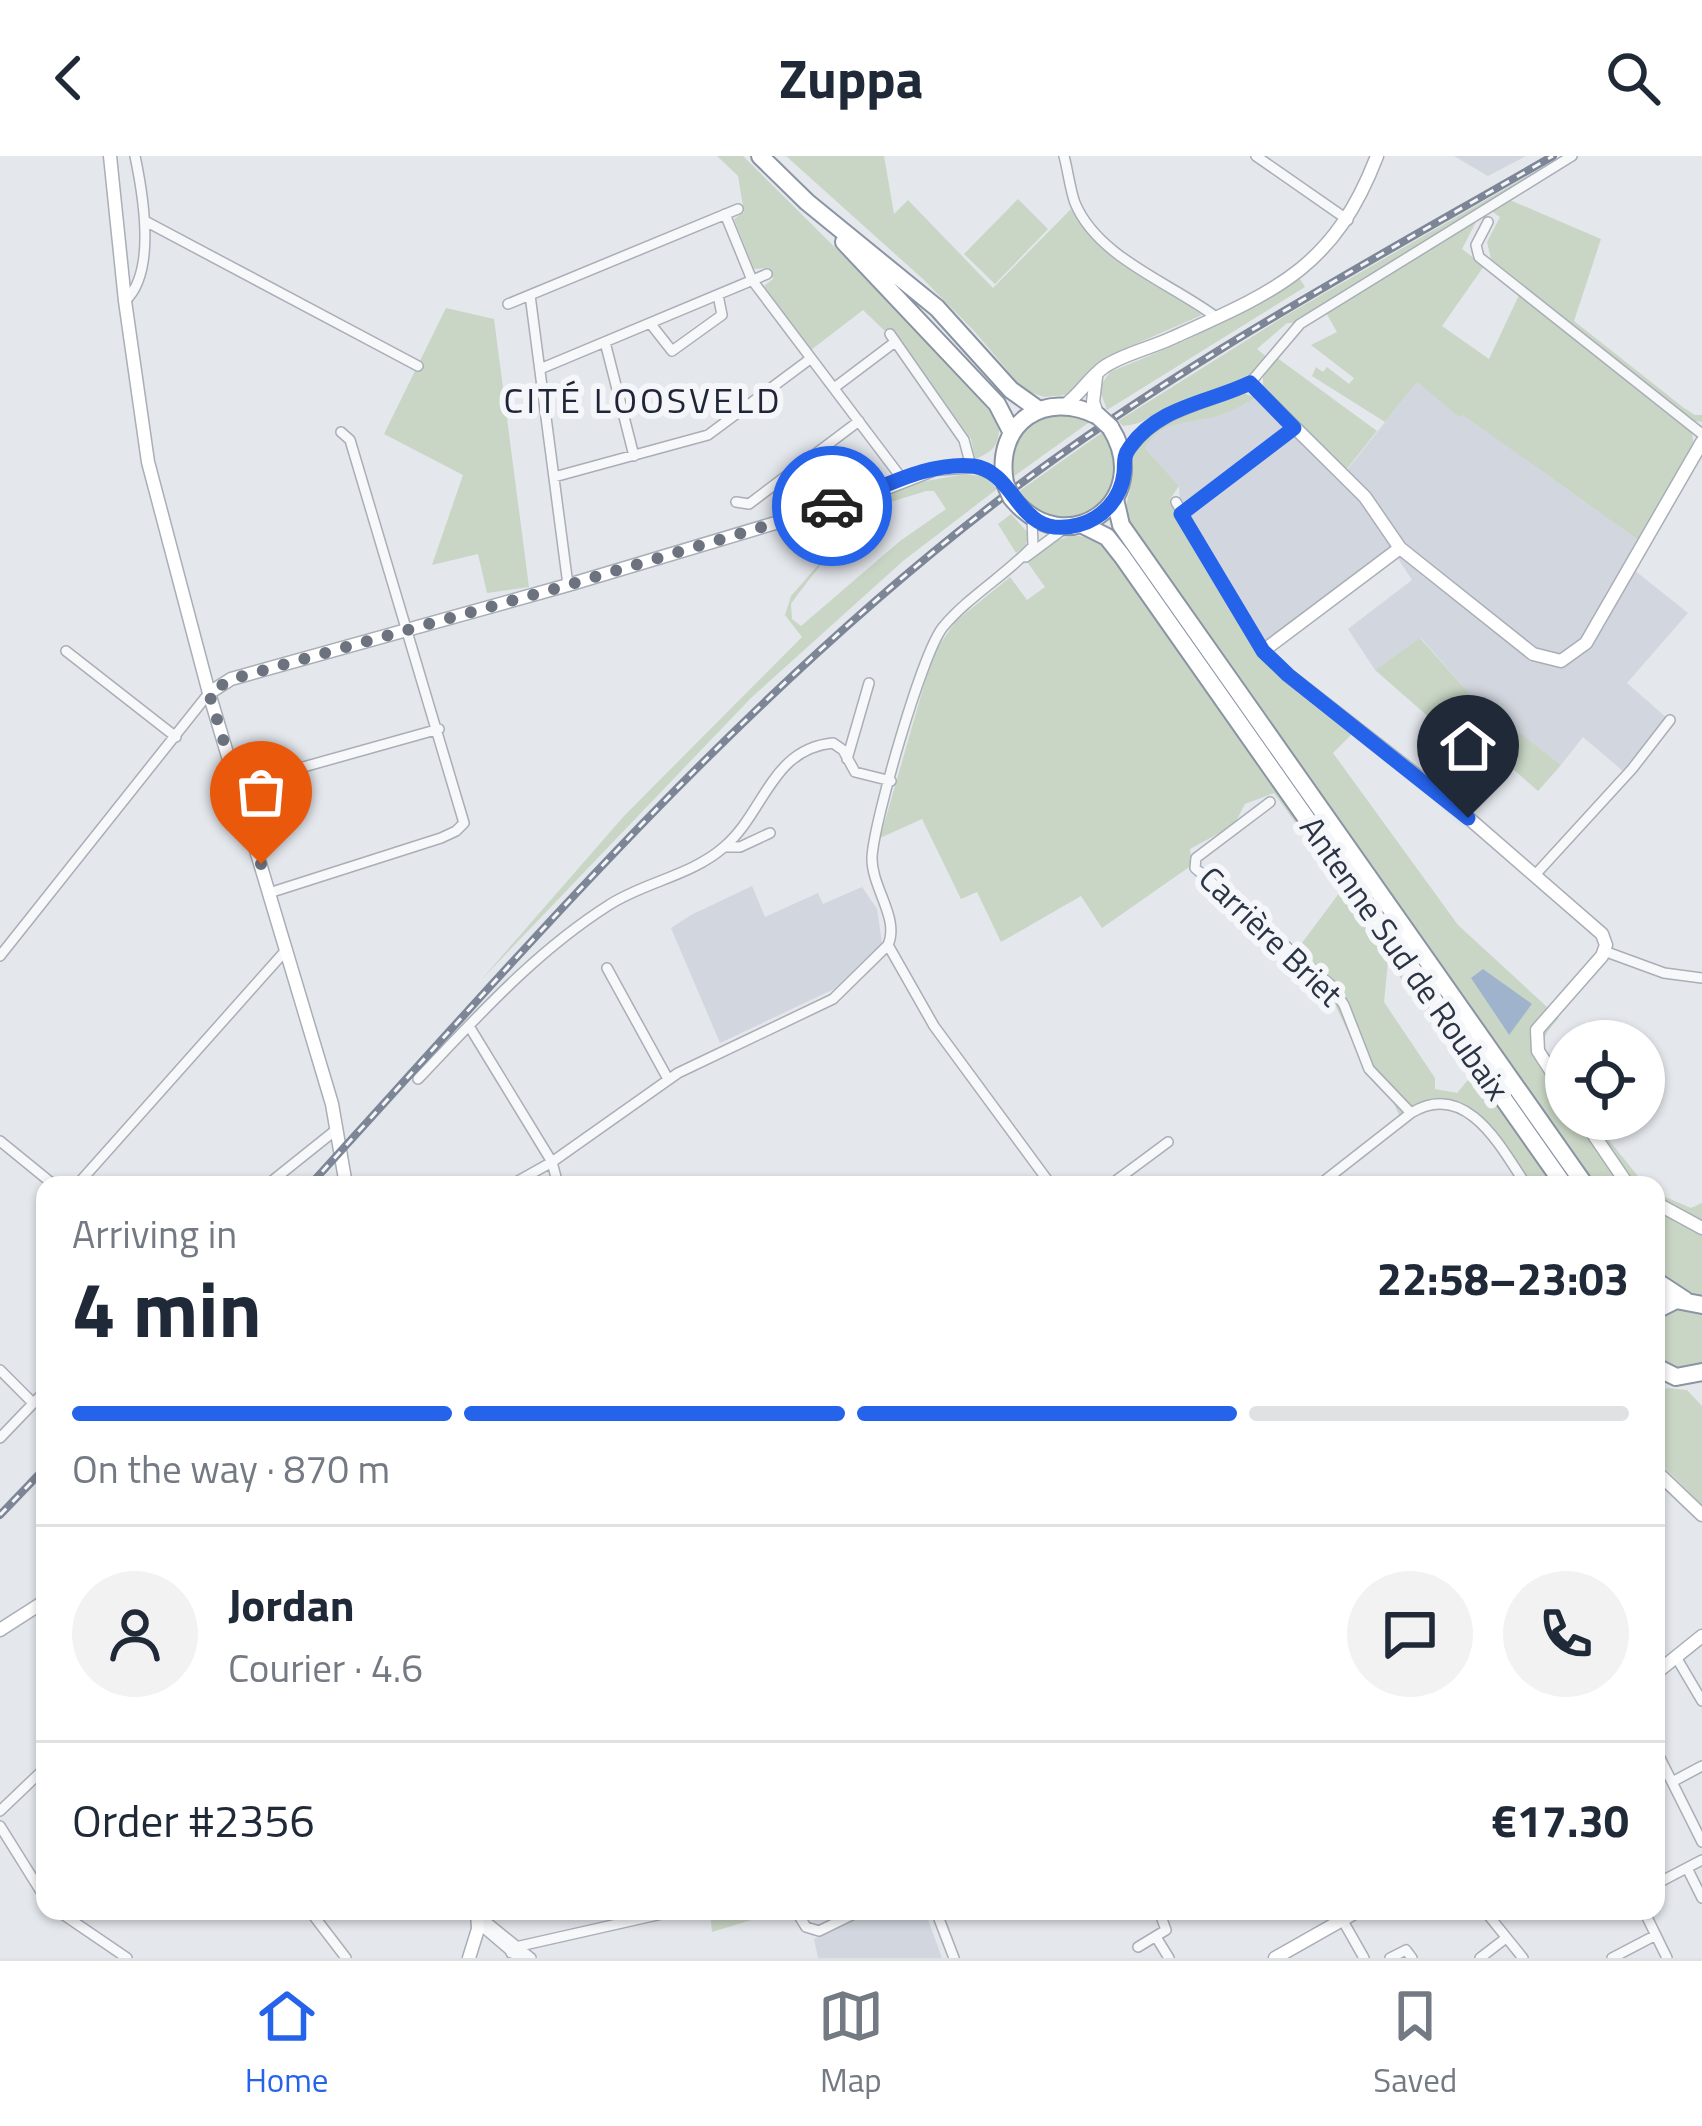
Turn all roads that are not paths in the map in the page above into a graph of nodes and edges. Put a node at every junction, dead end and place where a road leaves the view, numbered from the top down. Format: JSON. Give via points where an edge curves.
{"nodes":[{"id":1,"x":110,"y":156,"type":"edge"},
{"id":2,"x":135,"y":156,"type":"edge"},
{"id":3,"x":760,"y":156,"type":"edge"},
{"id":4,"x":1064,"y":156,"type":"edge"},
{"id":5,"x":1256,"y":156,"type":"edge"},
{"id":6,"x":1377,"y":156,"type":"edge"},
{"id":7,"x":1573,"y":156,"type":"edge"},
{"id":8,"x":806,"y":202,"type":"junction"},
{"id":9,"x":738,"y":208,"type":"dead end"},
{"id":10,"x":725,"y":214,"type":"junction"},
{"id":11,"x":1348,"y":220,"type":"junction"},
{"id":12,"x":147,"y":222,"type":"junction"},
{"id":13,"x":1488,"y":222,"type":"dead end"},
{"id":14,"x":767,"y":274,"type":"dead end"},
{"id":15,"x":752,"y":280,"type":"junction"},
{"id":16,"x":530,"y":295,"type":"junction"},
{"id":17,"x":718,"y":295,"type":"junction"},
{"id":18,"x":125,"y":301,"type":"junction"},
{"id":19,"x":508,"y":304,"type":"dead end"},
{"id":20,"x":1216,"y":317,"type":"junction"},
{"id":21,"x":650,"y":323,"type":"junction"},
{"id":22,"x":604,"y":342,"type":"junction"},
{"id":23,"x":810,"y":359,"type":"junction"},
{"id":24,"x":418,"y":366,"type":"dead end"},
{"id":25,"x":540,"y":369,"type":"junction"},
{"id":26,"x":1096,"y":375,"type":"junction"},
{"id":27,"x":1250,"y":383,"type":"junction"},
{"id":28,"x":834,"y":388,"type":"junction"},
{"id":29,"x":1065,"y":405,"type":"junction"},
{"id":30,"x":1039,"y":410,"type":"junction"},
{"id":31,"x":860,"y":421,"type":"junction"},
{"id":32,"x":1104,"y":422,"type":"junction"},
{"id":33,"x":1148,"y":428,"type":"junction"},
{"id":34,"x":1294,"y":428,"type":"junction"},
{"id":35,"x":341,"y":431,"type":"dead end"},
{"id":36,"x":1702,"y":438,"type":"edge"},
{"id":37,"x":1009,"y":441,"type":"junction"},
{"id":38,"x":634,"y":456,"type":"junction"},
{"id":39,"x":1124,"y":458,"type":"junction"},
{"id":40,"x":973,"y":466,"type":"junction"},
{"id":41,"x":554,"y":477,"type":"junction"},
{"id":42,"x":903,"y":480,"type":"junction"},
{"id":43,"x":1008,"y":490,"type":"junction"},
{"id":44,"x":1115,"y":499,"type":"junction"},
{"id":45,"x":736,"y":502,"type":"dead end"},
{"id":46,"x":1176,"y":502,"type":"dead end"},
{"id":47,"x":1181,"y":514,"type":"junction"},
{"id":48,"x":1032,"y":518,"type":"junction"},
{"id":49,"x":1074,"y":526,"type":"junction"},
{"id":50,"x":1400,"y":548,"type":"junction"},
{"id":51,"x":1021,"y":559,"type":"junction"},
{"id":52,"x":568,"y":585,"type":"junction"},
{"id":53,"x":407,"y":630,"type":"junction"},
{"id":54,"x":66,"y":651,"type":"dead end"},
{"id":55,"x":1263,"y":651,"type":"junction"},
{"id":56,"x":868,"y":683,"type":"dead end"},
{"id":57,"x":209,"y":693,"type":"junction"},
{"id":58,"x":1670,"y":720,"type":"dead end"},
{"id":59,"x":439,"y":729,"type":"junction"},
{"id":60,"x":176,"y":737,"type":"junction"},
{"id":61,"x":847,"y":759,"type":"junction"},
{"id":62,"x":891,"y":781,"type":"junction"},
{"id":63,"x":239,"y":785,"type":"junction"},
{"id":64,"x":1295,"y":785,"type":"junction"},
{"id":65,"x":1270,"y":802,"type":"dead end"},
{"id":66,"x":770,"y":833,"type":"dead end"},
{"id":67,"x":724,"y":847,"type":"junction"},
{"id":68,"x":1535,"y":875,"type":"junction"},
{"id":69,"x":269,"y":893,"type":"junction"},
{"id":70,"x":888,"y":945,"type":"junction"},
{"id":71,"x":286,"y":949,"type":"junction"},
{"id":72,"x":1604,"y":951,"type":"junction"},
{"id":73,"x":0,"y":956,"type":"edge"},
{"id":74,"x":607,"y":968,"type":"dead end"},
{"id":75,"x":1702,"y":978,"type":"edge"},
{"id":76,"x":1545,"y":1020,"type":"edge"},
{"id":77,"x":1545,"y":1021,"type":"edge"},
{"id":78,"x":469,"y":1026,"type":"junction"},
{"id":79,"x":1545,"y":1062,"type":"edge"},
{"id":80,"x":418,"y":1079,"type":"dead end"},
{"id":81,"x":668,"y":1079,"type":"junction"},
{"id":82,"x":1411,"y":1113,"type":"junction"},
{"id":83,"x":337,"y":1129,"type":"junction"},
{"id":84,"x":1597,"y":1140,"type":"edge"},
{"id":85,"x":0,"y":1142,"type":"edge"},
{"id":86,"x":1168,"y":1142,"type":"dead end"},
{"id":87,"x":552,"y":1162,"type":"junction"},
{"id":88,"x":43,"y":1176,"type":"edge"},
{"id":89,"x":85,"y":1176,"type":"edge"},
{"id":90,"x":279,"y":1176,"type":"edge"},
{"id":91,"x":345,"y":1176,"type":"edge"},
{"id":92,"x":528,"y":1176,"type":"edge"},
{"id":93,"x":556,"y":1176,"type":"edge"},
{"id":94,"x":1045,"y":1176,"type":"edge"},
{"id":95,"x":1122,"y":1176,"type":"edge"},
{"id":96,"x":1330,"y":1176,"type":"edge"},
{"id":97,"x":1520,"y":1176,"type":"edge"},
{"id":98,"x":1558,"y":1176,"type":"edge"},
{"id":99,"x":1578,"y":1176,"type":"edge"},
{"id":100,"x":1622,"y":1176,"type":"edge"},
{"id":101,"x":1665,"y":1207,"type":"edge"},
{"id":102,"x":1700,"y":1223,"type":"edge"},
{"id":103,"x":1665,"y":1286,"type":"edge"},
{"id":104,"x":1697,"y":1303,"type":"edge"},
{"id":105,"x":1665,"y":1304,"type":"edge"},
{"id":106,"x":0,"y":1370,"type":"edge"},
{"id":107,"x":1665,"y":1371,"type":"edge"},
{"id":108,"x":1702,"y":1372,"type":"edge"},
{"id":109,"x":1678,"y":1377,"type":"junction"},
{"id":110,"x":1665,"y":1381,"type":"edge"},
{"id":111,"x":1702,"y":1391,"type":"edge"},
{"id":112,"x":36,"y":1400,"type":"edge"},
{"id":113,"x":33,"y":1403,"type":"junction"},
{"id":114,"x":0,"y":1438,"type":"edge"},
{"id":115,"x":1665,"y":1480,"type":"edge"},
{"id":116,"x":1702,"y":1515,"type":"edge"},
{"id":117,"x":36,"y":1607,"type":"edge"},
{"id":118,"x":0,"y":1630,"type":"edge"},
{"id":119,"x":1702,"y":1636,"type":"edge"},
{"id":120,"x":1676,"y":1657,"type":"junction"},
{"id":121,"x":1665,"y":1665,"type":"edge"},
{"id":122,"x":1702,"y":1701,"type":"edge"},
{"id":123,"x":1702,"y":1766,"type":"edge"},
{"id":124,"x":1665,"y":1769,"type":"edge"},
{"id":125,"x":36,"y":1777,"type":"edge"},
{"id":126,"x":1672,"y":1781,"type":"junction"},
{"id":127,"x":0,"y":1811,"type":"edge"},
{"id":128,"x":0,"y":1826,"type":"edge"},
{"id":129,"x":1702,"y":1842,"type":"edge"},
{"id":130,"x":1702,"y":1860,"type":"edge"},
{"id":131,"x":1687,"y":1868,"type":"junction"},
{"id":132,"x":1665,"y":1879,"type":"edge"},
{"id":133,"x":36,"y":1884,"type":"edge"},
{"id":134,"x":1702,"y":1898,"type":"edge"},
{"id":135,"x":71,"y":1920,"type":"edge"},
{"id":136,"x":317,"y":1920,"type":"edge"},
{"id":137,"x":477,"y":1920,"type":"edge"},
{"id":138,"x":482,"y":1920,"type":"edge"},
{"id":139,"x":641,"y":1920,"type":"edge"},
{"id":140,"x":802,"y":1920,"type":"edge"},
{"id":141,"x":842,"y":1920,"type":"edge"},
{"id":142,"x":940,"y":1920,"type":"edge"},
{"id":143,"x":1164,"y":1920,"type":"edge"},
{"id":144,"x":1340,"y":1920,"type":"edge"},
{"id":145,"x":1350,"y":1920,"type":"edge"},
{"id":146,"x":1492,"y":1920,"type":"edge"},
{"id":147,"x":1648,"y":1920,"type":"edge"},
{"id":148,"x":1656,"y":1935,"type":"junction"},
{"id":149,"x":1156,"y":1937,"type":"junction"},
{"id":150,"x":1506,"y":1938,"type":"junction"},
{"id":151,"x":1138,"y":1947,"type":"dead end"},
{"id":152,"x":516,"y":1953,"type":"edge"},
{"id":153,"x":127,"y":1958,"type":"edge"},
{"id":154,"x":346,"y":1958,"type":"edge"},
{"id":155,"x":470,"y":1958,"type":"edge"},
{"id":156,"x":531,"y":1958,"type":"edge"},
{"id":157,"x":954,"y":1958,"type":"edge"},
{"id":158,"x":1168,"y":1958,"type":"edge"},
{"id":159,"x":1275,"y":1958,"type":"edge"},
{"id":160,"x":1364,"y":1958,"type":"edge"},
{"id":161,"x":1390,"y":1958,"type":"edge"},
{"id":162,"x":1412,"y":1958,"type":"edge"},
{"id":163,"x":1480,"y":1958,"type":"edge"},
{"id":164,"x":1523,"y":1958,"type":"edge"},
{"id":165,"x":1612,"y":1958,"type":"edge"},
{"id":166,"x":1667,"y":1958,"type":"edge"}],
"edges":[{"from":1,"to":18,"type":"main road"},
{"from":2,"to":12,"type":"street"},
{"from":3,"to":8,"type":"highway"},
{"from":4,"to":20,"type":"street","via":[[1089,226]]},
{"from":5,"to":11,"type":"street"},
{"from":6,"to":11,"type":"main road"},
{"from":7,"to":27,"type":"street","via":[[1300,324]]},
{"from":8,"to":30,"type":"highway","via":[[937,308]]},
{"from":8,"to":37,"type":"highway","via":[[997,404]]},
{"from":9,"to":10,"type":"street"},
{"from":10,"to":15,"type":"street"},
{"from":10,"to":16,"type":"street"},
{"from":11,"to":20,"type":"main road","via":[[1291,278]]},
{"from":12,"to":18,"type":"street","via":[[134,292]]},
{"from":12,"to":24,"type":"street"},
{"from":13,"to":36,"type":"street","via":[[1479,257]]},
{"from":14,"to":15,"type":"street"},
{"from":15,"to":17,"type":"street"},
{"from":15,"to":23,"type":"street"},
{"from":16,"to":19,"type":"street"},
{"from":16,"to":25,"type":"street"},
{"from":17,"to":21,"type":"street"},
{"from":17,"to":21,"type":"street","via":[[722,315],[672,352]]},
{"from":18,"to":57,"type":"main road","via":[[148,462]]},
{"from":20,"to":26,"type":"main road"},
{"from":21,"to":22,"type":"street"},
{"from":22,"to":25,"type":"street"},
{"from":22,"to":38,"type":"street"},
{"from":23,"to":28,"type":"street"},
{"from":23,"to":38,"type":"street","via":[[708,435]]},
{"from":25,"to":41,"type":"street"},
{"from":26,"to":29,"type":"main road"},
{"from":26,"to":32,"type":"main road","via":[[1093,402]]},
{"from":27,"to":33,"type":"main road"},
{"from":27,"to":34,"type":"main road"},
{"from":28,"to":31,"type":"street"},
{"from":28,"to":40,"type":"street","via":[[892,338],[964,440]]},
{"from":29,"to":30,"type":"highway"},
{"from":29,"to":32,"type":"highway"},
{"from":30,"to":37,"type":"highway"},
{"from":31,"to":42,"type":"street"},
{"from":31,"to":45,"type":"street","via":[[749,504]]},
{"from":32,"to":33,"type":"main road","via":[[1124,433]]},
{"from":32,"to":39,"type":"highway"},
{"from":33,"to":39,"type":"main road"},
{"from":34,"to":47,"type":"street"},
{"from":34,"to":50,"type":"main road","via":[[1365,497]]},
{"from":35,"to":53,"type":"street"},
{"from":36,"to":50,"type":"main road","via":[[1586,643],[1561,661],[1533,654]]},
{"from":37,"to":40,"type":"main road"},
{"from":37,"to":43,"type":"highway"},
{"from":38,"to":41,"type":"street"},
{"from":39,"to":44,"type":"highway"},
{"from":40,"to":42,"type":"main road"},
{"from":40,"to":43,"type":"main road"},
{"from":41,"to":52,"type":"street"},
{"from":42,"to":52,"type":"main road"},
{"from":43,"to":48,"type":"highway"},
{"from":44,"to":49,"type":"highway"},
{"from":44,"to":64,"type":"highway","via":[[1121,525]]},
{"from":46,"to":47,"type":"street"},
{"from":47,"to":55,"type":"street"},
{"from":48,"to":49,"type":"highway"},
{"from":48,"to":51,"type":"street","via":[[1033,546]]},
{"from":49,"to":51,"type":"street"},
{"from":49,"to":64,"type":"highway","via":[[1112,544]]},
{"from":50,"to":55,"type":"main road"},
{"from":51,"to":62,"type":"street","via":[[941,629]]},
{"from":52,"to":53,"type":"main road"},
{"from":53,"to":57,"type":"main road","via":[[232,679]]},
{"from":53,"to":59,"type":"street"},
{"from":54,"to":60,"type":"street"},
{"from":55,"to":68,"type":"main road"},
{"from":56,"to":61,"type":"street"},
{"from":57,"to":60,"type":"street"},
{"from":57,"to":63,"type":"main road"},
{"from":58,"to":68,"type":"street"},
{"from":59,"to":63,"type":"street"},
{"from":59,"to":69,"type":"street","via":[[462,826]]},
{"from":60,"to":73,"type":"street"},
{"from":61,"to":62,"type":"street","via":[[854,772]]},
{"from":61,"to":67,"type":"street","via":[[833,743],[795,755]]},
{"from":62,"to":70,"type":"street","via":[[872,857],[892,927]]},
{"from":63,"to":69,"type":"main road"},
{"from":64,"to":98,"type":"highway","name":"Antenne Sud de Roubaix"},
{"from":64,"to":99,"type":"highway","name":"Antenne Sud de Roubaix"},
{"from":65,"to":82,"type":"street","name":"Carrière Briet","via":[[1196,858],[1195,868],[1331,985],[1370,1070]]},
{"from":66,"to":67,"type":"street"},
{"from":67,"to":78,"type":"street","via":[[606,907],[526,967]]},
{"from":68,"to":72,"type":"main road","via":[[1598,928]]},
{"from":69,"to":71,"type":"main road"},
{"from":70,"to":81,"type":"street","via":[[833,999]]},
{"from":70,"to":94,"type":"street","via":[[934,1025]]},
{"from":71,"to":83,"type":"main road"},
{"from":71,"to":89,"type":"street"},
{"from":72,"to":75,"type":"street"},
{"from":72,"to":76,"type":"main road"},
{"from":74,"to":81,"type":"street"},
{"from":77,"to":79,"type":"main road","via":[[1537,1030]]},
{"from":78,"to":80,"type":"street"},
{"from":78,"to":87,"type":"street"},
{"from":81,"to":87,"type":"street"},
{"from":82,"to":96,"type":"street"},
{"from":82,"to":97,"type":"street","via":[[1435,1103],[1464,1109]]},
{"from":83,"to":90,"type":"street"},
{"from":83,"to":91,"type":"main road"},
{"from":84,"to":100,"type":"main road"},
{"from":85,"to":88,"type":"street"},
{"from":86,"to":95,"type":"street"},
{"from":87,"to":92,"type":"street"},
{"from":87,"to":93,"type":"street"},
{"from":101,"to":102,"type":"main road"},
{"from":103,"to":104,"type":"highway"},
{"from":104,"to":105,"type":"highway"},
{"from":106,"to":113,"type":"street"},
{"from":107,"to":109,"type":"highway"},
{"from":108,"to":109,"type":"highway"},
{"from":109,"to":110,"type":"main road"},
{"from":109,"to":111,"type":"highway"},
{"from":112,"to":113,"type":"street"},
{"from":113,"to":114,"type":"street"},
{"from":115,"to":116,"type":"main road"},
{"from":117,"to":118,"type":"main road"},
{"from":119,"to":120,"type":"main road"},
{"from":120,"to":121,"type":"main road"},
{"from":120,"to":122,"type":"street"},
{"from":123,"to":126,"type":"street"},
{"from":124,"to":126,"type":"street"},
{"from":125,"to":127,"type":"street"},
{"from":126,"to":129,"type":"street"},
{"from":128,"to":133,"type":"street"},
{"from":130,"to":131,"type":"street"},
{"from":131,"to":132,"type":"street"},
{"from":131,"to":134,"type":"street"},
{"from":135,"to":153,"type":"street"},
{"from":136,"to":154,"type":"street"},
{"from":137,"to":155,"type":"main road"},
{"from":138,"to":152,"type":"street"},
{"from":139,"to":152,"type":"street"},
{"from":140,"to":141,"type":"street","via":[[819,1931]]},
{"from":142,"to":157,"type":"street"},
{"from":143,"to":149,"type":"street","via":[[1167,1927]]},
{"from":144,"to":159,"type":"main road"},
{"from":145,"to":160,"type":"street"},
{"from":146,"to":150,"type":"street"},
{"from":147,"to":148,"type":"street"},
{"from":148,"to":165,"type":"street"},
{"from":148,"to":166,"type":"street"},
{"from":149,"to":151,"type":"street"},
{"from":149,"to":158,"type":"street"},
{"from":150,"to":163,"type":"street"},
{"from":150,"to":164,"type":"street"},
{"from":152,"to":156,"type":"street"},
{"from":161,"to":162,"type":"street","via":[[1406,1950]]}]}
